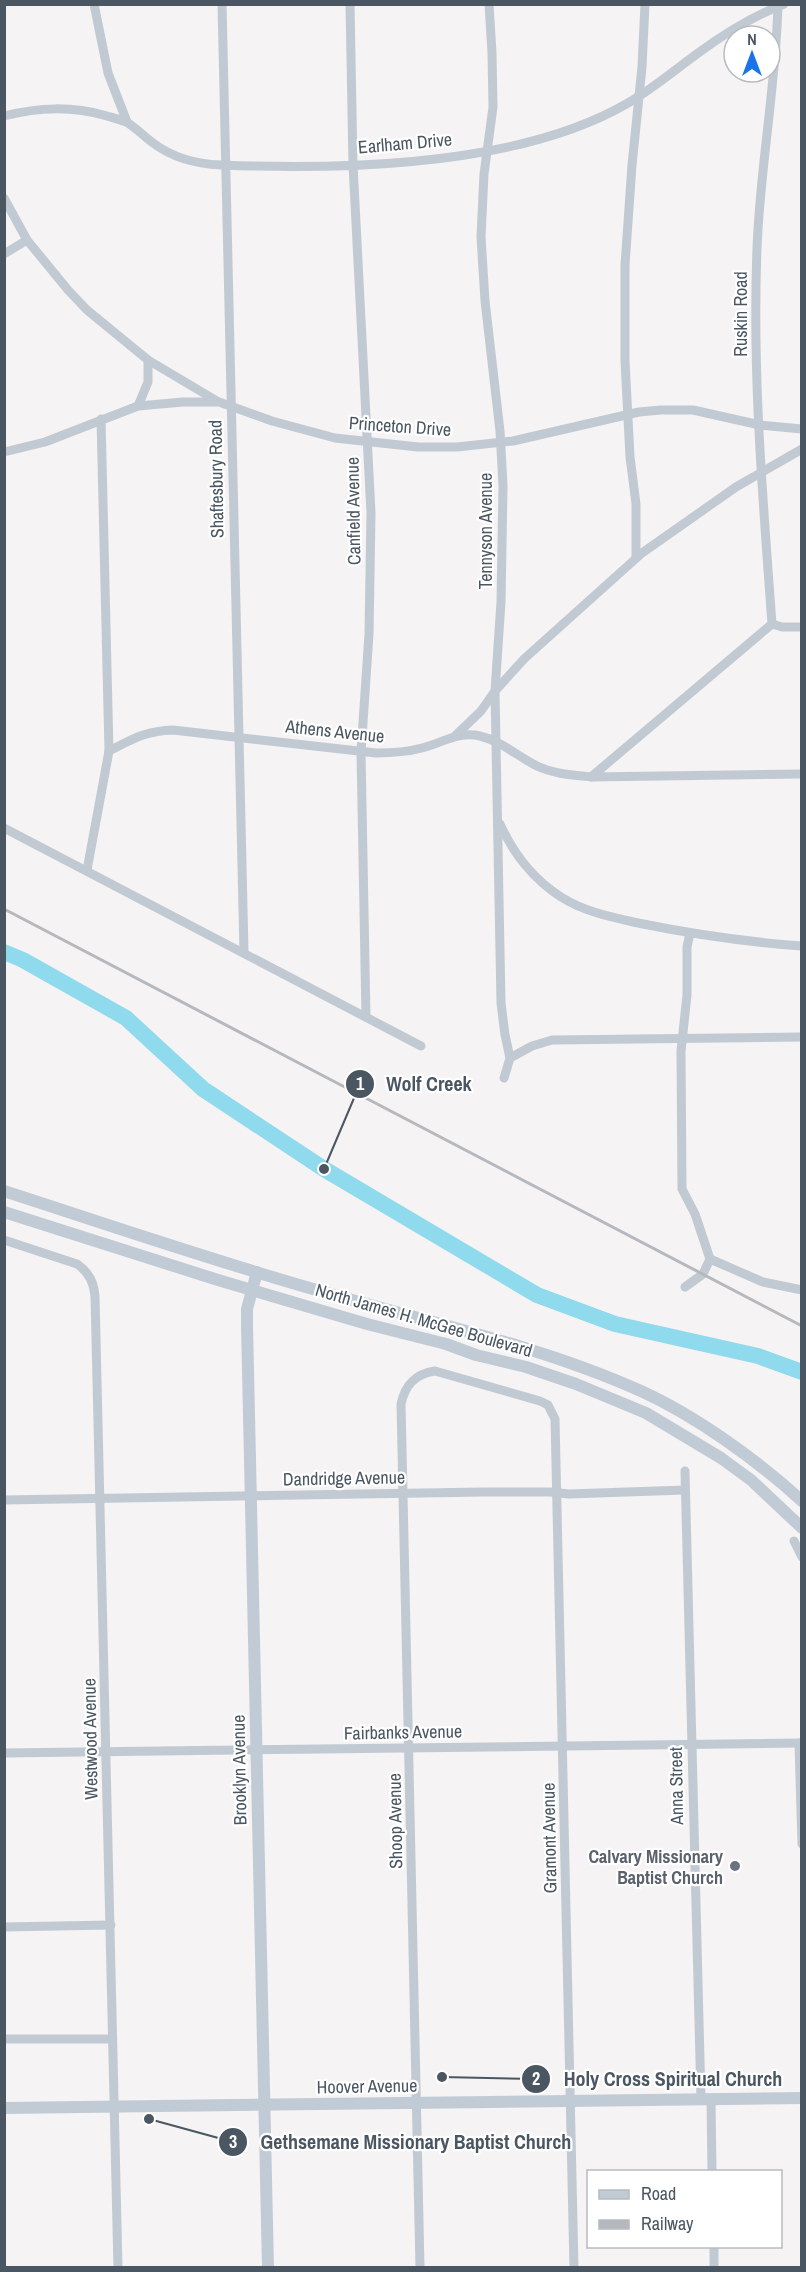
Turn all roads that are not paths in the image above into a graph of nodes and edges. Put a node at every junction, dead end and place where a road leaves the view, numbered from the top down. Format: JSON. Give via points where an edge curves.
{"nodes":[{"id":1,"x":94,"y":4,"type":"edge"},
{"id":2,"x":222,"y":4,"type":"edge"},
{"id":3,"x":350,"y":4,"type":"edge"},
{"id":4,"x":489,"y":4,"type":"edge"},
{"id":5,"x":645,"y":4,"type":"edge"},
{"id":6,"x":780,"y":5,"type":"edge"},
{"id":7,"x":639,"y":95,"type":"junction"},
{"id":8,"x":4,"y":116,"type":"edge"},
{"id":9,"x":127,"y":122,"type":"junction"},
{"id":10,"x":488,"y":150,"type":"junction"},
{"id":11,"x":226,"y":165,"type":"junction"},
{"id":12,"x":353,"y":165,"type":"junction"},
{"id":13,"x":4,"y":198,"type":"edge"},
{"id":14,"x":27,"y":240,"type":"junction"},
{"id":15,"x":4,"y":254,"type":"edge"},
{"id":16,"x":148,"y":360,"type":"junction"},
{"id":17,"x":219,"y":402,"type":"junction"},
{"id":18,"x":138,"y":406,"type":"junction"},
{"id":19,"x":231,"y":406,"type":"junction"},
{"id":20,"x":627,"y":415,"type":"junction"},
{"id":21,"x":101,"y":419,"type":"junction"},
{"id":22,"x":760,"y":425,"type":"junction"},
{"id":23,"x":801,"y":429,"type":"edge"},
{"id":24,"x":501,"y":442,"type":"junction"},
{"id":25,"x":369,"y":443,"type":"junction"},
{"id":26,"x":801,"y":449,"type":"edge"},
{"id":27,"x":4,"y":453,"type":"edge"},
{"id":28,"x":762,"y":471,"type":"junction"},
{"id":29,"x":636,"y":558,"type":"junction"},
{"id":30,"x":772,"y":624,"type":"junction"},
{"id":31,"x":801,"y":627,"type":"edge"},
{"id":32,"x":495,"y":691,"type":"junction"},
{"id":33,"x":455,"y":736,"type":"junction"},
{"id":34,"x":238,"y":738,"type":"junction"},
{"id":35,"x":497,"y":743,"type":"junction"},
{"id":36,"x":110,"y":751,"type":"junction"},
{"id":37,"x":361,"y":752,"type":"junction"},
{"id":38,"x":801,"y":774,"type":"edge"},
{"id":39,"x":591,"y":777,"type":"junction"},
{"id":40,"x":497,"y":819,"type":"junction"},
{"id":41,"x":4,"y":828,"type":"edge"},
{"id":42,"x":87,"y":870,"type":"junction"},
{"id":43,"x":690,"y":933,"type":"junction"},
{"id":44,"x":801,"y":946,"type":"edge"},
{"id":45,"x":244,"y":952,"type":"junction"},
{"id":46,"x":366,"y":1017,"type":"junction"},
{"id":47,"x":801,"y":1037,"type":"edge"},
{"id":48,"x":683,"y":1038,"type":"junction"},
{"id":49,"x":421,"y":1046,"type":"dead end"},
{"id":50,"x":510,"y":1058,"type":"junction"},
{"id":51,"x":504,"y":1078,"type":"dead end"},
{"id":52,"x":4,"y":1191,"type":"edge"},
{"id":53,"x":4,"y":1212,"type":"edge"},
{"id":54,"x":4,"y":1240,"type":"edge"},
{"id":55,"x":710,"y":1259,"type":"junction"},
{"id":56,"x":257,"y":1272,"type":"junction"},
{"id":57,"x":685,"y":1287,"type":"dead end"},
{"id":58,"x":252,"y":1289,"type":"junction"},
{"id":59,"x":801,"y":1290,"type":"edge"},
{"id":60,"x":551,"y":1409,"type":"joint"},
{"id":61,"x":685,"y":1471,"type":"dead end"},
{"id":62,"x":685,"y":1490,"type":"junction"},
{"id":63,"x":557,"y":1493,"type":"junction"},
{"id":64,"x":403,"y":1494,"type":"junction"},
{"id":65,"x":251,"y":1496,"type":"junction"},
{"id":66,"x":100,"y":1498,"type":"junction"},
{"id":67,"x":4,"y":1500,"type":"edge"},
{"id":68,"x":801,"y":1501,"type":"edge"},
{"id":69,"x":801,"y":1528,"type":"edge"},
{"id":70,"x":794,"y":1541,"type":"dead end"},
{"id":71,"x":801,"y":1557,"type":"edge"},
{"id":72,"x":800,"y":1743,"type":"edge"},
{"id":73,"x":692,"y":1744,"type":"junction"},
{"id":74,"x":563,"y":1746,"type":"junction"},
{"id":75,"x":410,"y":1748,"type":"junction"},
{"id":76,"x":257,"y":1750,"type":"junction"},
{"id":77,"x":107,"y":1752,"type":"junction"},
{"id":78,"x":4,"y":1753,"type":"edge"},
{"id":79,"x":801,"y":1844,"type":"edge"},
{"id":80,"x":111,"y":1925,"type":"junction"},
{"id":81,"x":4,"y":1927,"type":"edge"},
{"id":82,"x":4,"y":2039,"type":"edge"},
{"id":83,"x":112,"y":2039,"type":"junction"},
{"id":84,"x":801,"y":2098,"type":"edge"},
{"id":85,"x":706,"y":2100,"type":"junction"},
{"id":86,"x":572,"y":2101,"type":"junction"},
{"id":87,"x":418,"y":2103,"type":"junction"},
{"id":88,"x":266,"y":2105,"type":"junction"},
{"id":89,"x":115,"y":2107,"type":"junction"},
{"id":90,"x":4,"y":2108,"type":"edge"},
{"id":91,"x":712,"y":2170,"type":"edge"},
{"id":92,"x":714,"y":2248,"type":"edge"},
{"id":93,"x":118,"y":2268,"type":"edge"},
{"id":94,"x":268,"y":2268,"type":"edge"},
{"id":95,"x":420,"y":2268,"type":"edge"},
{"id":96,"x":574,"y":2268,"type":"edge"},
{"id":97,"x":714,"y":2268,"type":"edge"}],
"edges":[{"from":1,"to":9,"type":"street","via":[[108,73]]},
{"from":2,"to":11,"type":"street","name":"Shaftesbury Road"},
{"from":3,"to":12,"type":"street","name":"Canfield Avenue"},
{"from":4,"to":10,"type":"street","name":"Tennyson Avenue","via":[[493,86]]},
{"from":5,"to":7,"type":"street"},
{"from":6,"to":7,"type":"street","name":"Earlham Drive","via":[[728,32]]},
{"from":6,"to":22,"type":"street","name":"Ruskin Road","via":[[757,247]]},
{"from":7,"to":10,"type":"street","name":"Earlham Drive","via":[[558,134]]},
{"from":7,"to":20,"type":"street","via":[[625,265]]},
{"from":8,"to":9,"type":"street","name":"Earlham Drive","via":[[36,109],[69,109]]},
{"from":9,"to":11,"type":"street","name":"Earlham Drive","via":[[175,156]]},
{"from":10,"to":12,"type":"street","name":"Earlham Drive"},
{"from":10,"to":24,"type":"street","name":"Tennyson Avenue","via":[[482,263]]},
{"from":11,"to":12,"type":"street","name":"Earlham Drive"},
{"from":11,"to":19,"type":"street","name":"Shaftesbury Road"},
{"from":12,"to":25,"type":"street","name":"Canfield Avenue"},
{"from":13,"to":14,"type":"street"},
{"from":14,"to":15,"type":"street"},
{"from":14,"to":16,"type":"street","via":[[87,310]]},
{"from":16,"to":17,"type":"street"},
{"from":16,"to":18,"type":"street","via":[[148,381]]},
{"from":17,"to":18,"type":"street","name":"Princeton Drive"},
{"from":17,"to":19,"type":"street","name":"Princeton Drive"},
{"from":18,"to":21,"type":"street","name":"Princeton Drive"},
{"from":19,"to":25,"type":"street","name":"Princeton Drive","via":[[303,431]]},
{"from":19,"to":34,"type":"street","name":"Shaftesbury Road"},
{"from":20,"to":22,"type":"street","name":"Princeton Drive","via":[[693,410]]},
{"from":20,"to":24,"type":"street","name":"Princeton Drive"},
{"from":20,"to":29,"type":"street","via":[[636,504]]},
{"from":21,"to":27,"type":"street","name":"Princeton Drive","via":[[45,442]]},
{"from":21,"to":36,"type":"street"},
{"from":22,"to":23,"type":"street","name":"Princeton Drive"},
{"from":22,"to":28,"type":"street","name":"Ruskin Road"},
{"from":24,"to":25,"type":"street","name":"Princeton Drive","via":[[457,447]]},
{"from":24,"to":32,"type":"street","name":"Tennyson Avenue","via":[[504,523]]},
{"from":25,"to":37,"type":"street","name":"Canfield Avenue","via":[[371,578]]},
{"from":26,"to":28,"type":"street"},
{"from":28,"to":29,"type":"street"},
{"from":28,"to":30,"type":"street","name":"Ruskin Road"},
{"from":29,"to":32,"type":"street","via":[[531,652]]},
{"from":30,"to":31,"type":"street"},
{"from":30,"to":39,"type":"street"},
{"from":32,"to":33,"type":"street"},
{"from":32,"to":35,"type":"street","name":"Tennyson Avenue"},
{"from":33,"to":35,"type":"street","name":"Athens Avenue","via":[[480,736]]},
{"from":33,"to":37,"type":"street","name":"Athens Avenue","via":[[407,752]]},
{"from":34,"to":36,"type":"street","name":"Athens Avenue","via":[[159,731],[140,735]]},
{"from":34,"to":37,"type":"street","name":"Athens Avenue"},
{"from":34,"to":45,"type":"street","name":"Shaftesbury Road"},
{"from":35,"to":39,"type":"street","name":"Athens Avenue","via":[[550,771]]},
{"from":35,"to":40,"type":"street","name":"Tennyson Avenue"},
{"from":36,"to":42,"type":"street"},
{"from":37,"to":46,"type":"street","name":"Canfield Avenue"},
{"from":38,"to":39,"type":"street","name":"Athens Avenue"},
{"from":40,"to":43,"type":"street","via":[[508,842],[528,868],[562,898],[600,915]]},
{"from":40,"to":50,"type":"street","name":"Tennyson Avenue","via":[[501,1003]]},
{"from":41,"to":42,"type":"street"},
{"from":42,"to":45,"type":"street"},
{"from":43,"to":44,"type":"street"},
{"from":43,"to":48,"type":"street"},
{"from":45,"to":46,"type":"street"},
{"from":46,"to":49,"type":"street"},
{"from":47,"to":48,"type":"street"},
{"from":48,"to":50,"type":"street","via":[[552,1040]]},
{"from":48,"to":55,"type":"street","via":[[682,1189]]},
{"from":50,"to":51,"type":"street"},
{"from":52,"to":56,"type":"street","name":"North James H. McGee Boulevard"},
{"from":53,"to":58,"type":"street","name":"North James H. McGee Boulevard"},
{"from":54,"to":66,"type":"street","name":"Westwood Avenue","via":[[77,1263],[94,1285]]},
{"from":55,"to":57,"type":"street","via":[[703,1274]]},
{"from":55,"to":59,"type":"street","via":[[763,1282]]},
{"from":56,"to":58,"type":"street","name":"Brooklyn Avenue"},
{"from":56,"to":68,"type":"street","name":"North James H. McGee Boulevard","via":[[557,1359],[643,1392],[752,1460]]},
{"from":58,"to":65,"type":"street","name":"Brooklyn Avenue","via":[[247,1309]]},
{"from":58,"to":69,"type":"street","name":"North James H. McGee Boulevard","via":[[547,1374],[646,1413],[751,1480]]},
{"from":60,"to":63,"type":"street","name":"Gramont Avenue","via":[[555,1419]]},
{"from":60,"to":64,"type":"street","name":"Shoop Avenue","via":[[540,1401],[443,1371],[427,1372],[416,1378],[405,1389],[401,1404]]},
{"from":61,"to":62,"type":"street","name":"Anna Street"},
{"from":62,"to":63,"type":"street","name":"Dandridge Avenue"},
{"from":62,"to":73,"type":"street","name":"Anna Street"},
{"from":63,"to":64,"type":"street","name":"Dandridge Avenue"},
{"from":63,"to":74,"type":"street","name":"Gramont Avenue"},
{"from":64,"to":65,"type":"street","name":"Dandridge Avenue"},
{"from":64,"to":75,"type":"street","name":"Shoop Avenue"},
{"from":65,"to":66,"type":"street","name":"Dandridge Avenue"},
{"from":65,"to":76,"type":"street","name":"Brooklyn Avenue"},
{"from":66,"to":67,"type":"street","name":"Dandridge Avenue"},
{"from":66,"to":77,"type":"street","name":"Westwood Avenue"},
{"from":70,"to":71,"type":"street"},
{"from":72,"to":73,"type":"street","name":"Fairbanks Avenue"},
{"from":72,"to":79,"type":"street"},
{"from":73,"to":74,"type":"street","name":"Fairbanks Avenue"},
{"from":73,"to":85,"type":"street","name":"Anna Street"},
{"from":74,"to":75,"type":"street","name":"Fairbanks Avenue"},
{"from":74,"to":86,"type":"street","name":"Gramont Avenue"},
{"from":75,"to":76,"type":"street","name":"Fairbanks Avenue"},
{"from":75,"to":87,"type":"street","name":"Shoop Avenue"},
{"from":76,"to":77,"type":"street","name":"Fairbanks Avenue"},
{"from":76,"to":88,"type":"street","name":"Brooklyn Avenue"},
{"from":77,"to":78,"type":"street","name":"Fairbanks Avenue"},
{"from":77,"to":80,"type":"street","name":"Westwood Avenue"},
{"from":80,"to":81,"type":"street"},
{"from":80,"to":83,"type":"street","name":"Westwood Avenue"},
{"from":82,"to":83,"type":"street"},
{"from":83,"to":89,"type":"street","name":"Westwood Avenue"},
{"from":84,"to":85,"type":"street","name":"Hoover Avenue"},
{"from":85,"to":86,"type":"street","name":"Hoover Avenue"},
{"from":85,"to":91,"type":"street","name":"Anna Street"},
{"from":86,"to":87,"type":"street","name":"Hoover Avenue"},
{"from":86,"to":96,"type":"street","name":"Gramont Avenue"},
{"from":87,"to":88,"type":"street","name":"Hoover Avenue"},
{"from":87,"to":95,"type":"street","name":"Shoop Avenue"},
{"from":88,"to":89,"type":"street","name":"Hoover Avenue"},
{"from":88,"to":94,"type":"street","name":"Brooklyn Avenue"},
{"from":89,"to":90,"type":"street","name":"Hoover Avenue"},
{"from":89,"to":93,"type":"street","name":"Westwood Avenue"},
{"from":92,"to":97,"type":"street"}]}
